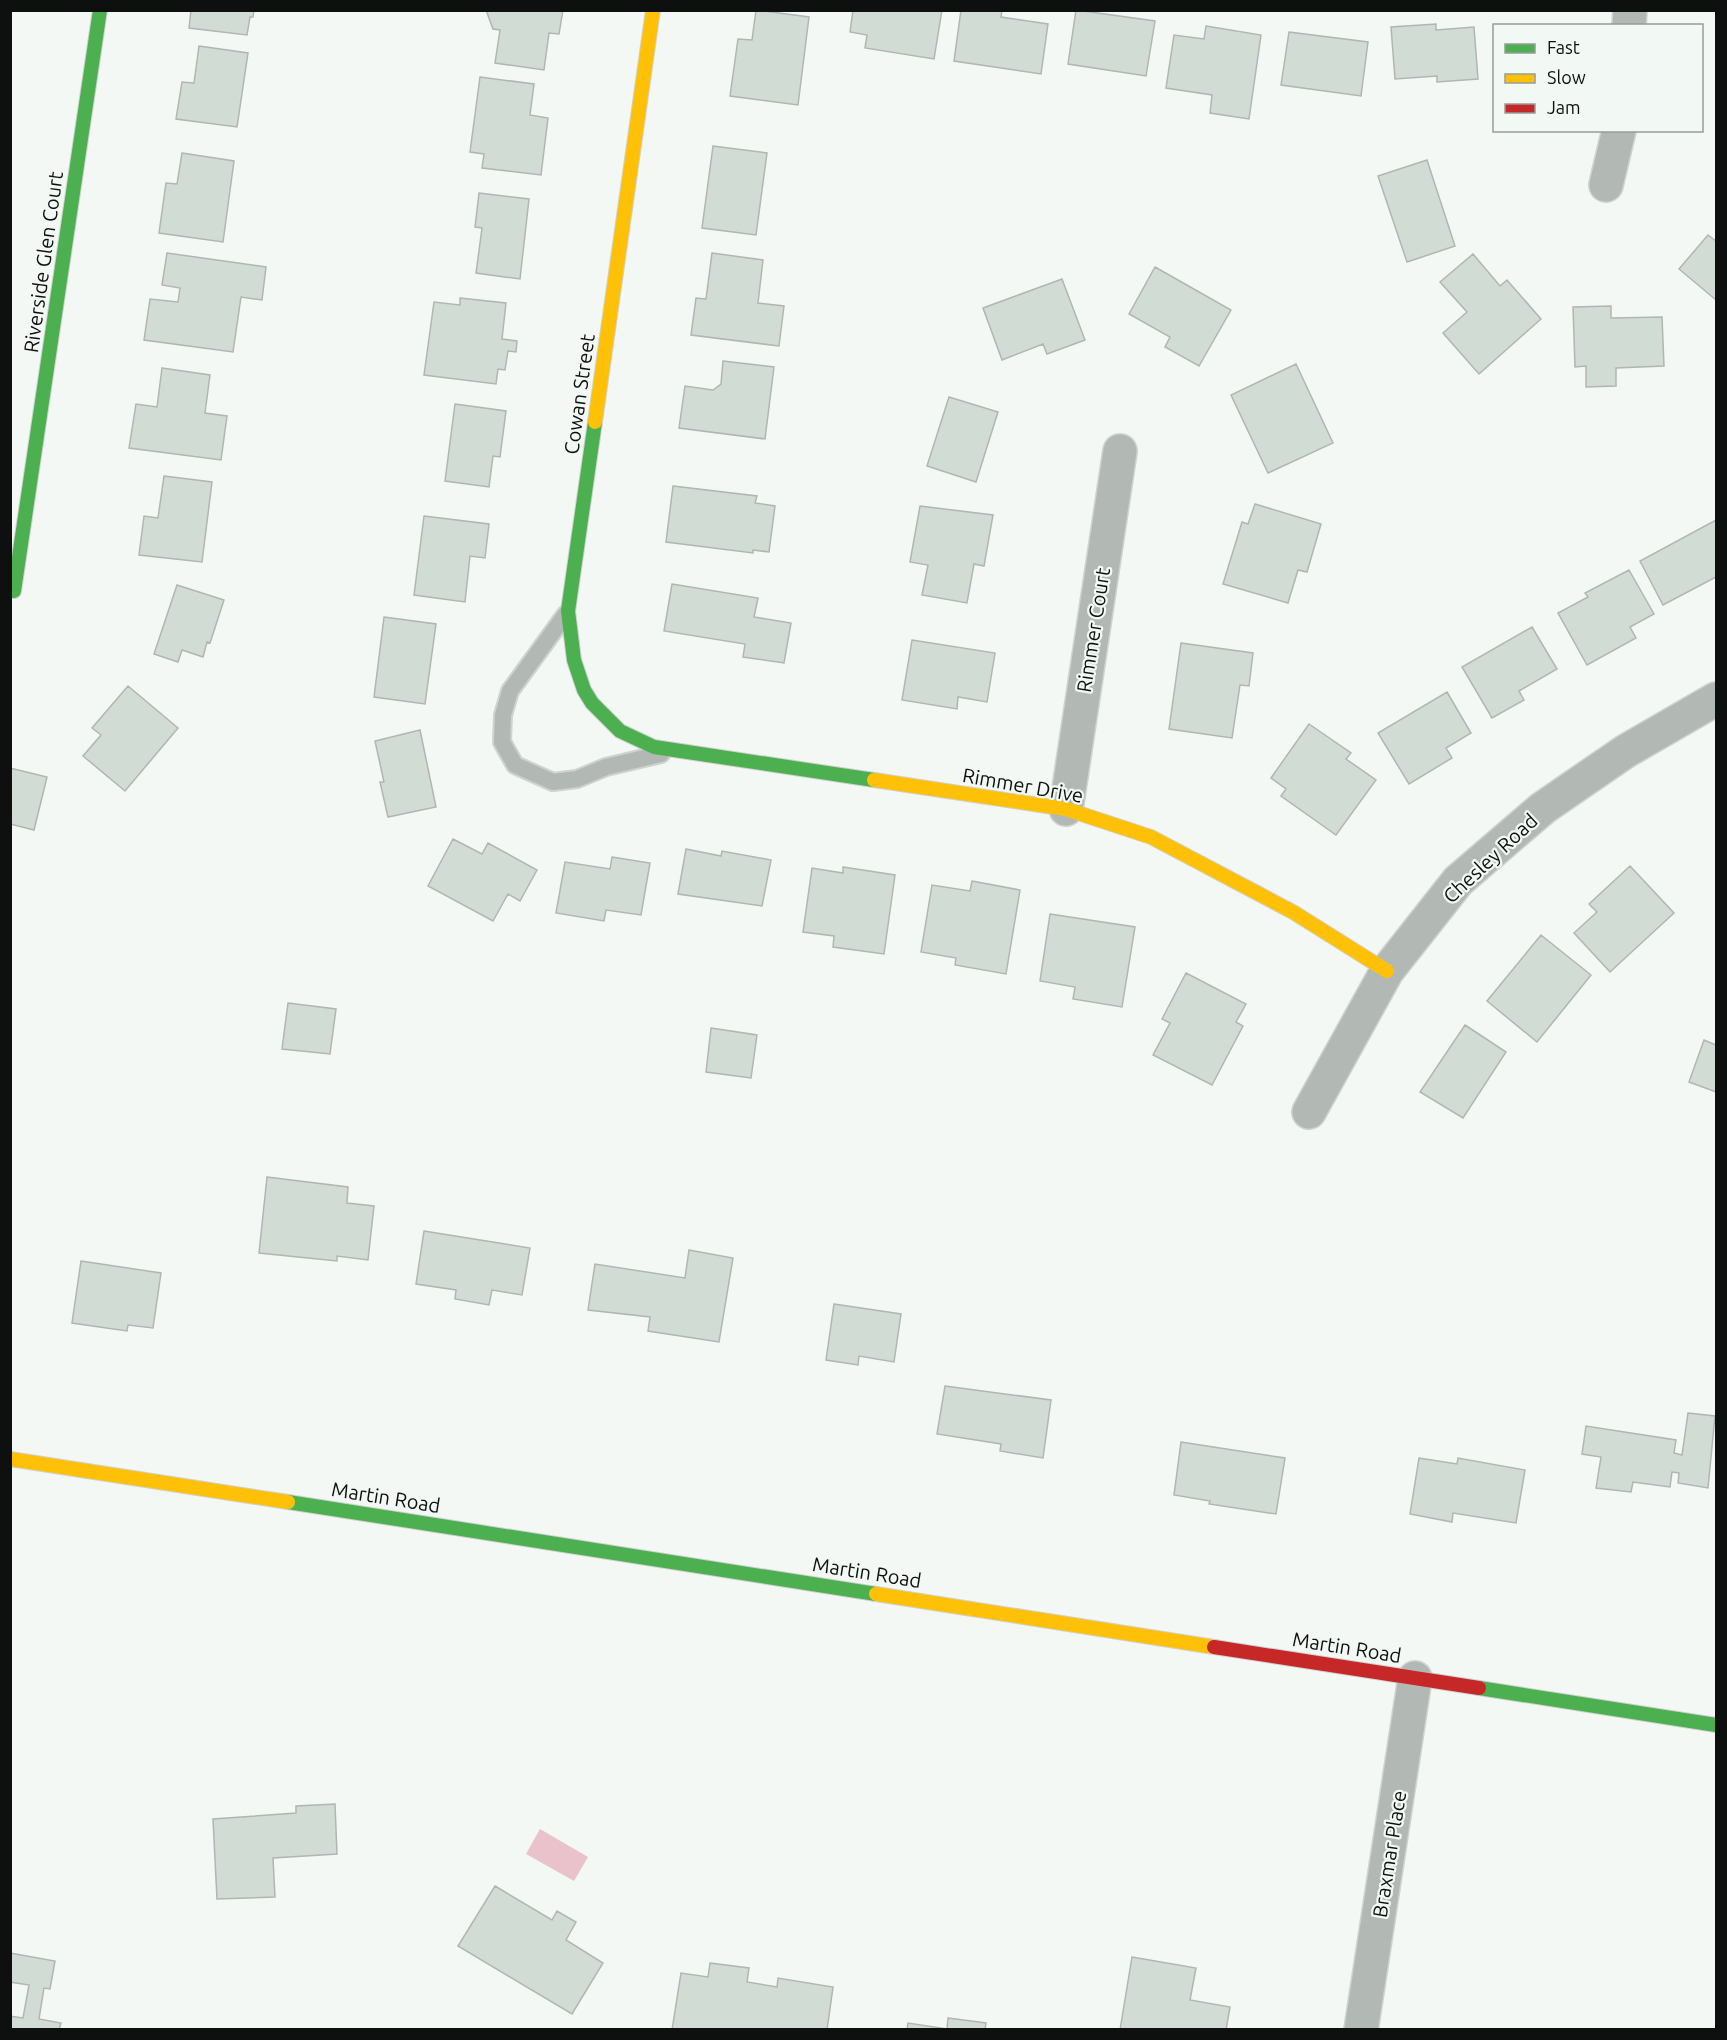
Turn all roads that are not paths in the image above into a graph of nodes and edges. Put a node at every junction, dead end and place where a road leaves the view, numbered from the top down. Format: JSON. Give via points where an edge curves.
{"nodes":[{"id":1,"x":100,"y":10,"type":"edge"},
{"id":2,"x":653,"y":10,"type":"edge"},
{"id":3,"x":1619,"y":132,"type":"edge"},
{"id":4,"x":1606,"y":185,"type":"dead end"},
{"id":5,"x":1120,"y":451,"type":"dead end"},
{"id":6,"x":14,"y":591,"type":"dead end"},
{"id":7,"x":568,"y":611,"type":"junction"},
{"id":8,"x":1715,"y":705,"type":"edge"},
{"id":9,"x":654,"y":747,"type":"joint"},
{"id":10,"x":680,"y":751,"type":"junction"},
{"id":11,"x":1066,"y":809,"type":"junction"},
{"id":12,"x":1387,"y":971,"type":"junction"},
{"id":13,"x":1309,"y":1112,"type":"dead end"},
{"id":14,"x":10,"y":1459,"type":"edge"},
{"id":15,"x":1414,"y":1678,"type":"junction"},
{"id":16,"x":1716,"y":1725,"type":"edge"},
{"id":17,"x":1361,"y":2030,"type":"edge"}],
"edges":[{"from":1,"to":6,"type":"street","name":"Riverside Glen Court"},
{"from":2,"to":7,"type":"street","name":"Cowan Street"},
{"from":3,"to":4,"type":"street"},
{"from":5,"to":11,"type":"street","name":"Rimmer Court"},
{"from":7,"to":9,"type":"street","name":"Cowan Street","via":[[571,656],[587,699],[616,729]]},
{"from":7,"to":10,"type":"lane","via":[[510,691],[502,715],[502,742],[515,765],[553,782]]},
{"from":8,"to":12,"type":"street","name":"Chesley Road","via":[[1626,751],[1543,808],[1458,881]]},
{"from":9,"to":10,"type":"street","name":"Rimmer Drive"},
{"from":10,"to":11,"type":"street","name":"Rimmer Drive"},
{"from":11,"to":12,"type":"street","name":"Rimmer Drive","via":[[1151,837],[1293,912]]},
{"from":12,"to":13,"type":"street","name":"Chesley Road"},
{"from":14,"to":15,"type":"street","name":"Martin Road"},
{"from":15,"to":16,"type":"street","name":"Martin Road"},
{"from":15,"to":17,"type":"street","name":"Braxmar Place"}]}
